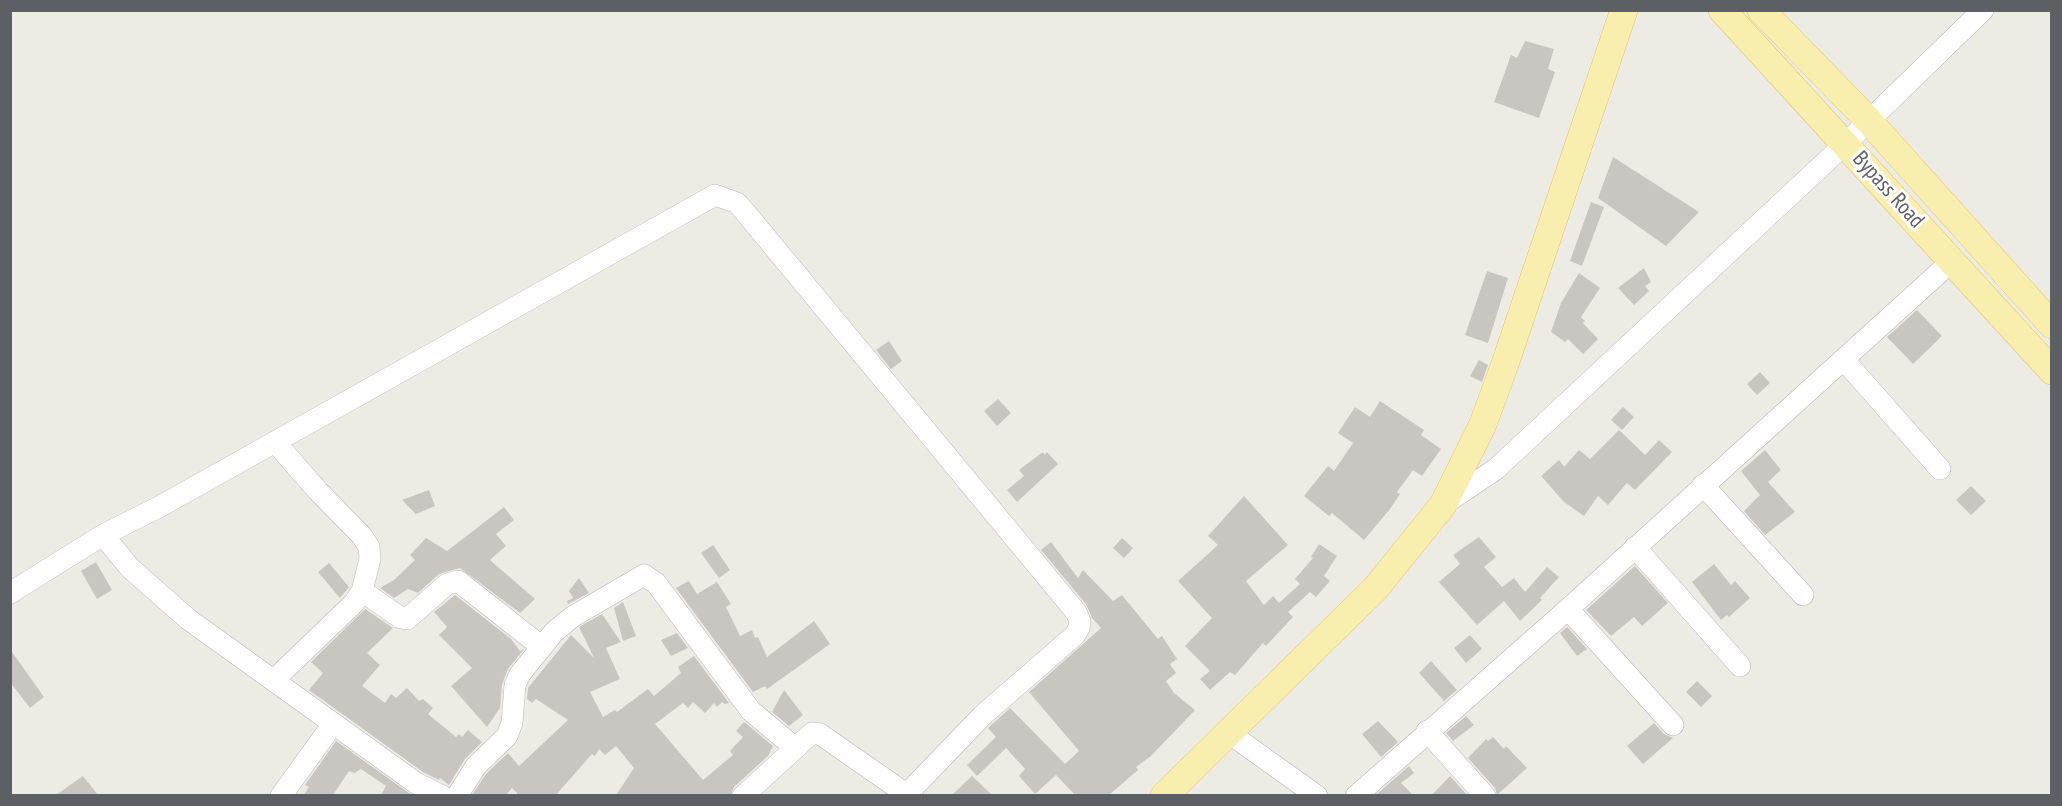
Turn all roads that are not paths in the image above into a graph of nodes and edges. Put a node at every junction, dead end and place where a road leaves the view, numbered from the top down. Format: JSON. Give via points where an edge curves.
{"nodes":[{"id":1,"x":1624,"y":10,"type":"edge"},
{"id":2,"x":1722,"y":10,"type":"edge"},
{"id":3,"x":1761,"y":10,"type":"edge"},
{"id":4,"x":1983,"y":10,"type":"edge"},
{"id":5,"x":1869,"y":120,"type":"junction"},
{"id":6,"x":1846,"y":143,"type":"junction"},
{"id":7,"x":1952,"y":261,"type":"junction"},
{"id":8,"x":2052,"y":325,"type":"edge"},
{"id":9,"x":1844,"y":360,"type":"junction"},
{"id":10,"x":2052,"y":371,"type":"edge"},
{"id":11,"x":276,"y":442,"type":"junction"},
{"id":12,"x":1940,"y":470,"type":"dead end"},
{"id":13,"x":1703,"y":485,"type":"junction"},
{"id":14,"x":1443,"y":505,"type":"junction"},
{"id":15,"x":103,"y":536,"type":"junction"},
{"id":16,"x":1635,"y":547,"type":"junction"},
{"id":17,"x":362,"y":591,"type":"junction"},
{"id":18,"x":10,"y":593,"type":"edge"},
{"id":19,"x":1803,"y":594,"type":"dead end"},
{"id":20,"x":1568,"y":609,"type":"junction"},
{"id":21,"x":542,"y":647,"type":"junction"},
{"id":22,"x":1740,"y":666,"type":"dead end"},
{"id":23,"x":275,"y":679,"type":"junction"},
{"id":24,"x":333,"y":724,"type":"junction"},
{"id":25,"x":1673,"y":725,"type":"dead end"},
{"id":26,"x":1427,"y":731,"type":"junction"},
{"id":27,"x":1229,"y":733,"type":"junction"},
{"id":28,"x":794,"y":747,"type":"junction"},
{"id":29,"x":281,"y":795,"type":"edge"},
{"id":30,"x":442,"y":795,"type":"edge"},
{"id":31,"x":457,"y":795,"type":"edge"},
{"id":32,"x":743,"y":795,"type":"edge"},
{"id":33,"x":908,"y":795,"type":"edge"},
{"id":34,"x":1164,"y":795,"type":"edge"},
{"id":35,"x":1317,"y":795,"type":"edge"},
{"id":36,"x":1356,"y":795,"type":"edge"},
{"id":37,"x":1485,"y":795,"type":"edge"}],
"edges":[{"from":1,"to":14,"type":"main road","via":[[1505,364],[1482,424]]},
{"from":2,"to":6,"type":"main road","name":"Bypass Road"},
{"from":3,"to":5,"type":"main road","name":"Bypass Road"},
{"from":4,"to":5,"type":"street"},
{"from":5,"to":6,"type":"street"},
{"from":5,"to":8,"type":"main road","name":"Bypass Road"},
{"from":6,"to":7,"type":"main road","name":"Bypass Road"},
{"from":6,"to":14,"type":"street","via":[[1496,469]]},
{"from":7,"to":9,"type":"street"},
{"from":7,"to":10,"type":"main road","name":"Bypass Road"},
{"from":9,"to":12,"type":"street"},
{"from":9,"to":13,"type":"street"},
{"from":11,"to":15,"type":"street"},
{"from":11,"to":17,"type":"street","via":[[369,547]]},
{"from":11,"to":33,"type":"street","via":[[715,195],[737,203],[1080,621],[1075,635],[983,715]]},
{"from":13,"to":16,"type":"street"},
{"from":13,"to":19,"type":"street"},
{"from":14,"to":27,"type":"main road","via":[[1375,589]]},
{"from":15,"to":18,"type":"street"},
{"from":15,"to":23,"type":"street","via":[[155,593]]},
{"from":16,"to":20,"type":"street"},
{"from":16,"to":22,"type":"street"},
{"from":17,"to":21,"type":"street","via":[[407,619],[447,584],[458,581]]},
{"from":17,"to":23,"type":"street"},
{"from":20,"to":25,"type":"street"},
{"from":20,"to":26,"type":"street"},
{"from":21,"to":28,"type":"street","via":[[572,617],[644,575],[751,711]]},
{"from":21,"to":31,"type":"street","via":[[515,686],[507,736],[476,766]]},
{"from":23,"to":24,"type":"street"},
{"from":24,"to":29,"type":"street"},
{"from":24,"to":30,"type":"street","via":[[416,783]]},
{"from":26,"to":36,"type":"street"},
{"from":26,"to":37,"type":"street"},
{"from":27,"to":34,"type":"main road"},
{"from":27,"to":35,"type":"street"},
{"from":28,"to":32,"type":"street"},
{"from":28,"to":33,"type":"street","via":[[812,733],[820,734]]}]}
